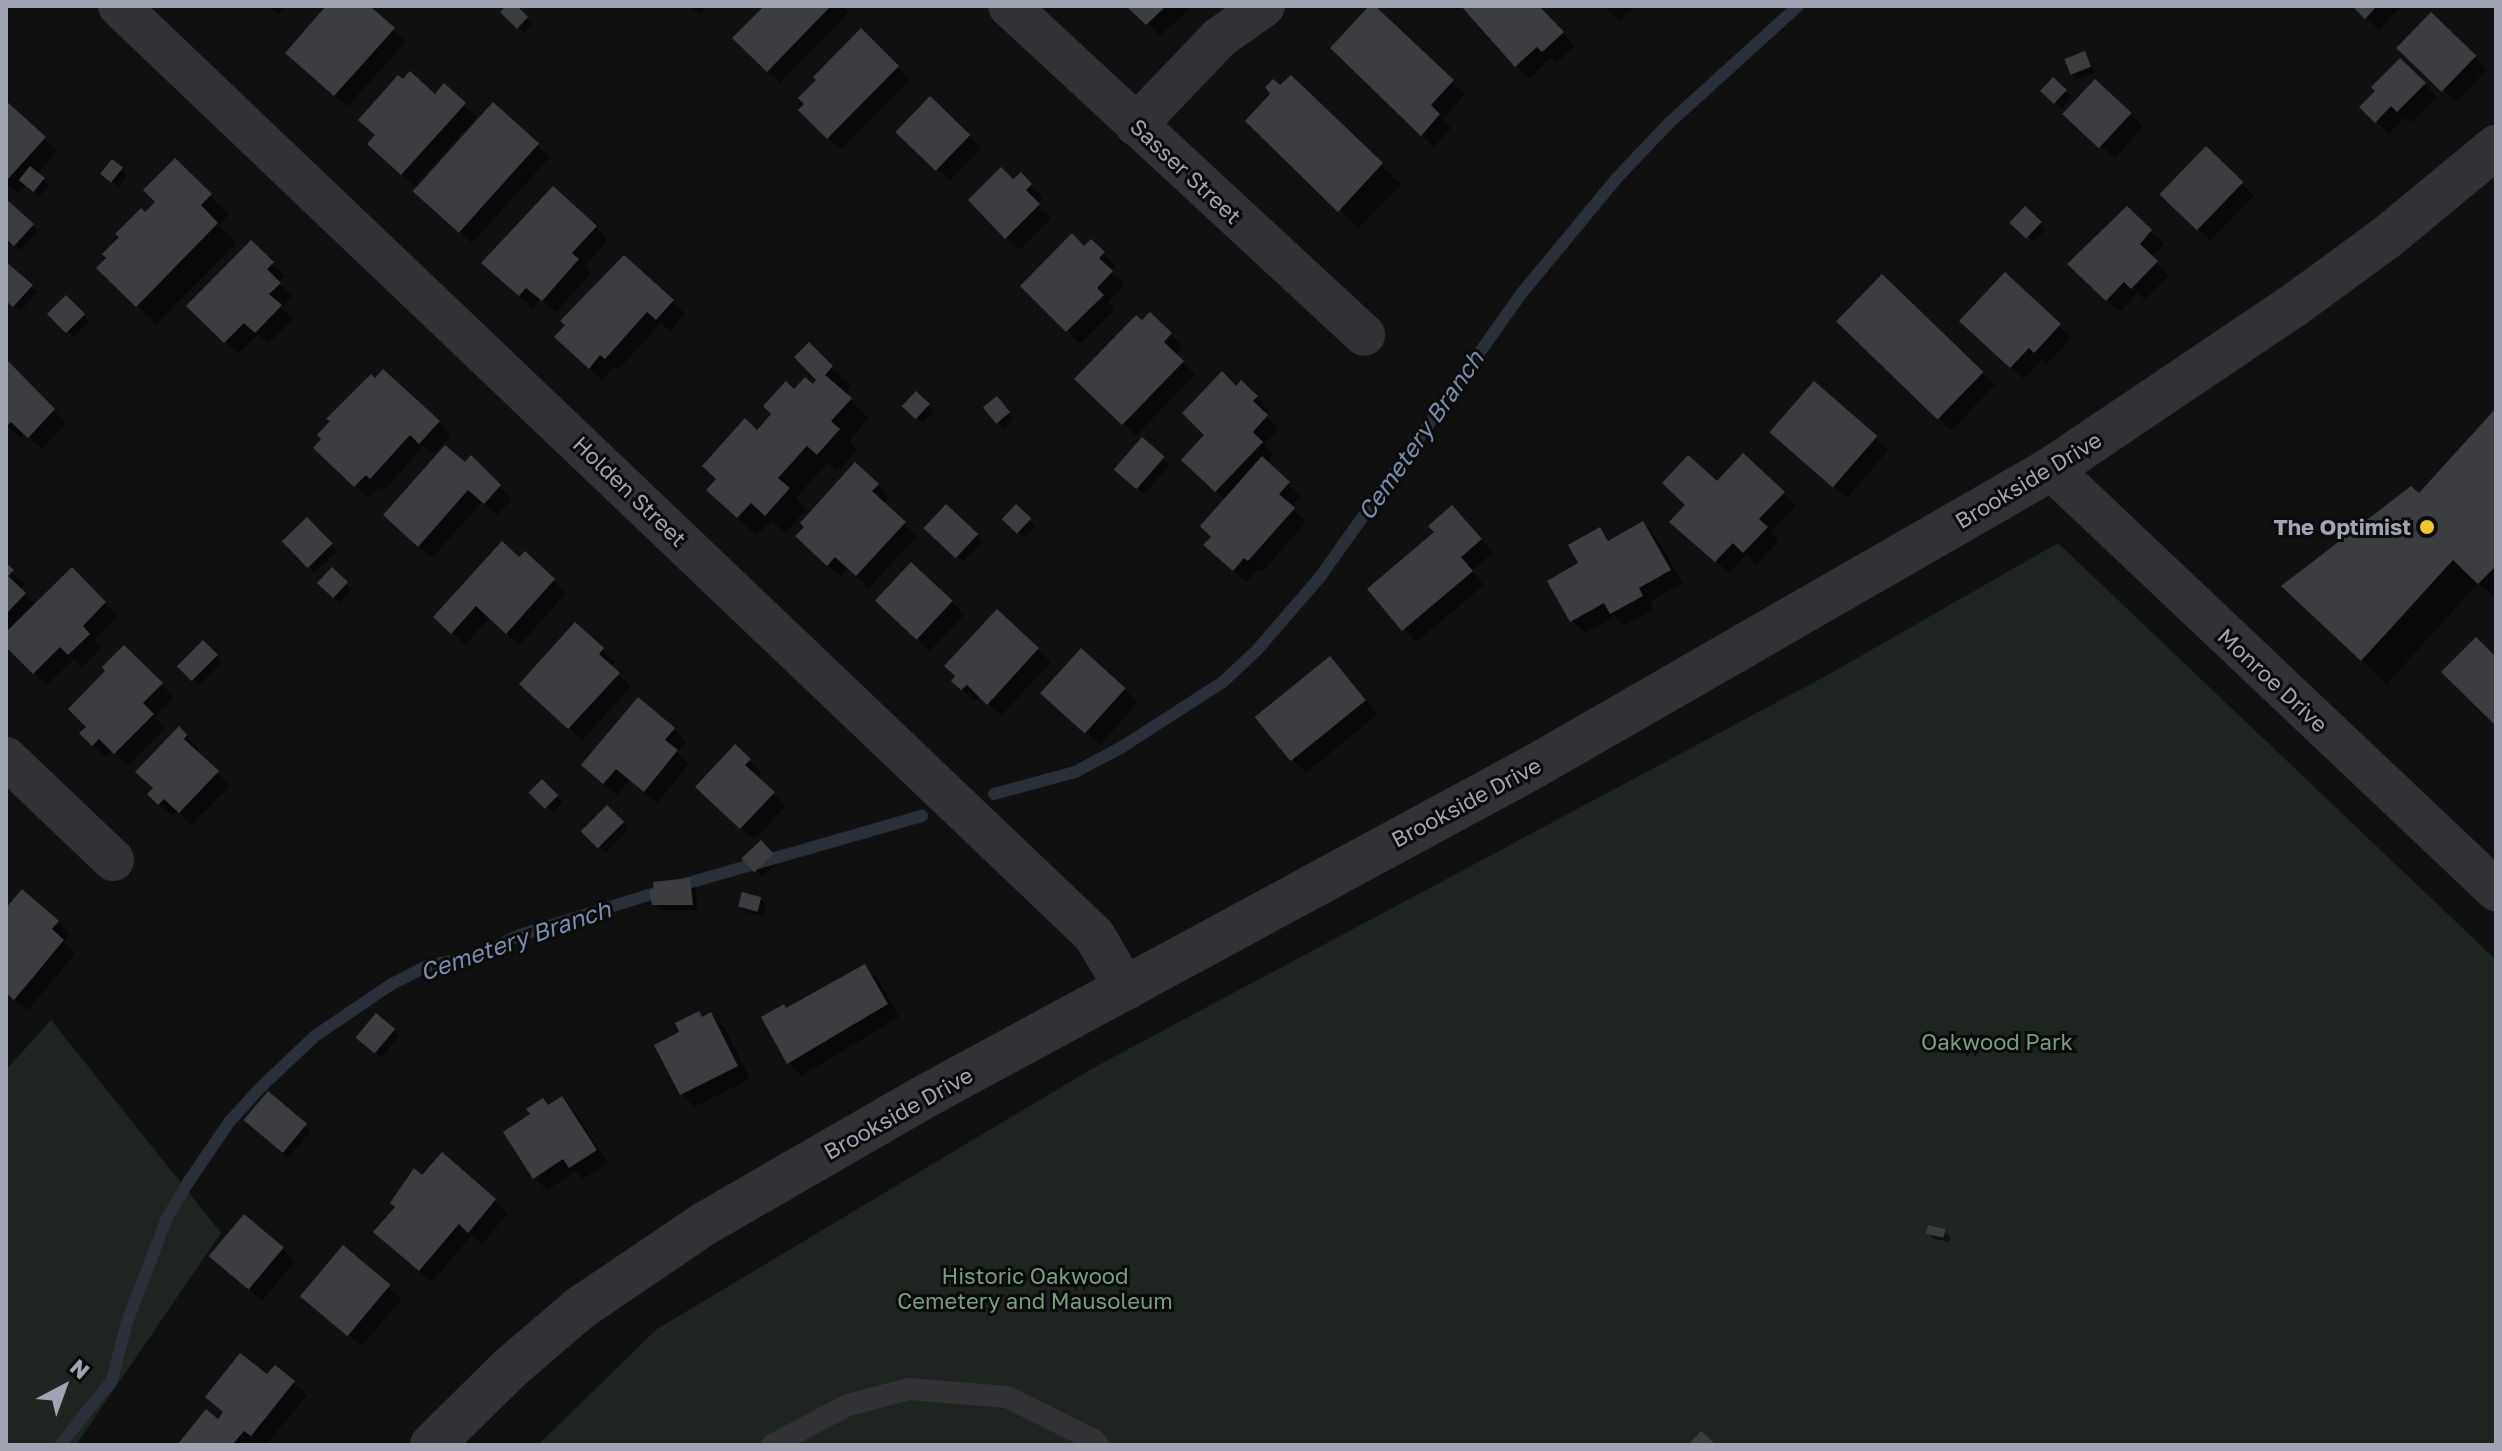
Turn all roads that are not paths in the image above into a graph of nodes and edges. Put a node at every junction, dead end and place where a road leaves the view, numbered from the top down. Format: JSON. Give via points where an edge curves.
{"nodes":[{"id":1,"x":119,"y":6,"type":"edge"},
{"id":2,"x":1009,"y":6,"type":"edge"},
{"id":3,"x":1264,"y":6,"type":"edge"},
{"id":4,"x":1136,"y":125,"type":"junction"},
{"id":5,"x":2496,"y":147,"type":"edge"},
{"id":6,"x":1364,"y":335,"type":"dead end"},
{"id":7,"x":2051,"y":469,"type":"junction"},
{"id":8,"x":6,"y":758,"type":"edge"},
{"id":9,"x":113,"y":860,"type":"dead end"},
{"id":10,"x":2496,"y":890,"type":"edge"},
{"id":11,"x":1126,"y":989,"type":"junction"},
{"id":12,"x":432,"y":1445,"type":"edge"},
{"id":13,"x":772,"y":1445,"type":"edge"},
{"id":14,"x":1098,"y":1445,"type":"edge"}],
"edges":[{"from":1,"to":11,"type":"street","name":"Holden Street","via":[[1094,935]]},
{"from":2,"to":4,"type":"street","name":"Sasser Street"},
{"from":3,"to":4,"type":"street","via":[[1219,38]]},
{"from":4,"to":6,"type":"street","name":"Sasser Street"},
{"from":5,"to":7,"type":"street","name":"Brookside Drive","via":[[2293,306]]},
{"from":7,"to":10,"type":"street","name":"Monroe Drive"},
{"from":7,"to":11,"type":"street","name":"Brookside Drive","via":[[1535,766]]},
{"from":8,"to":9,"type":"street"},
{"from":11,"to":12,"type":"street","name":"Brookside Drive","via":[[922,1098],[643,1263],[510,1368]]},
{"from":13,"to":14,"type":"lane","via":[[848,1405],[909,1389],[1007,1397]]}]}
